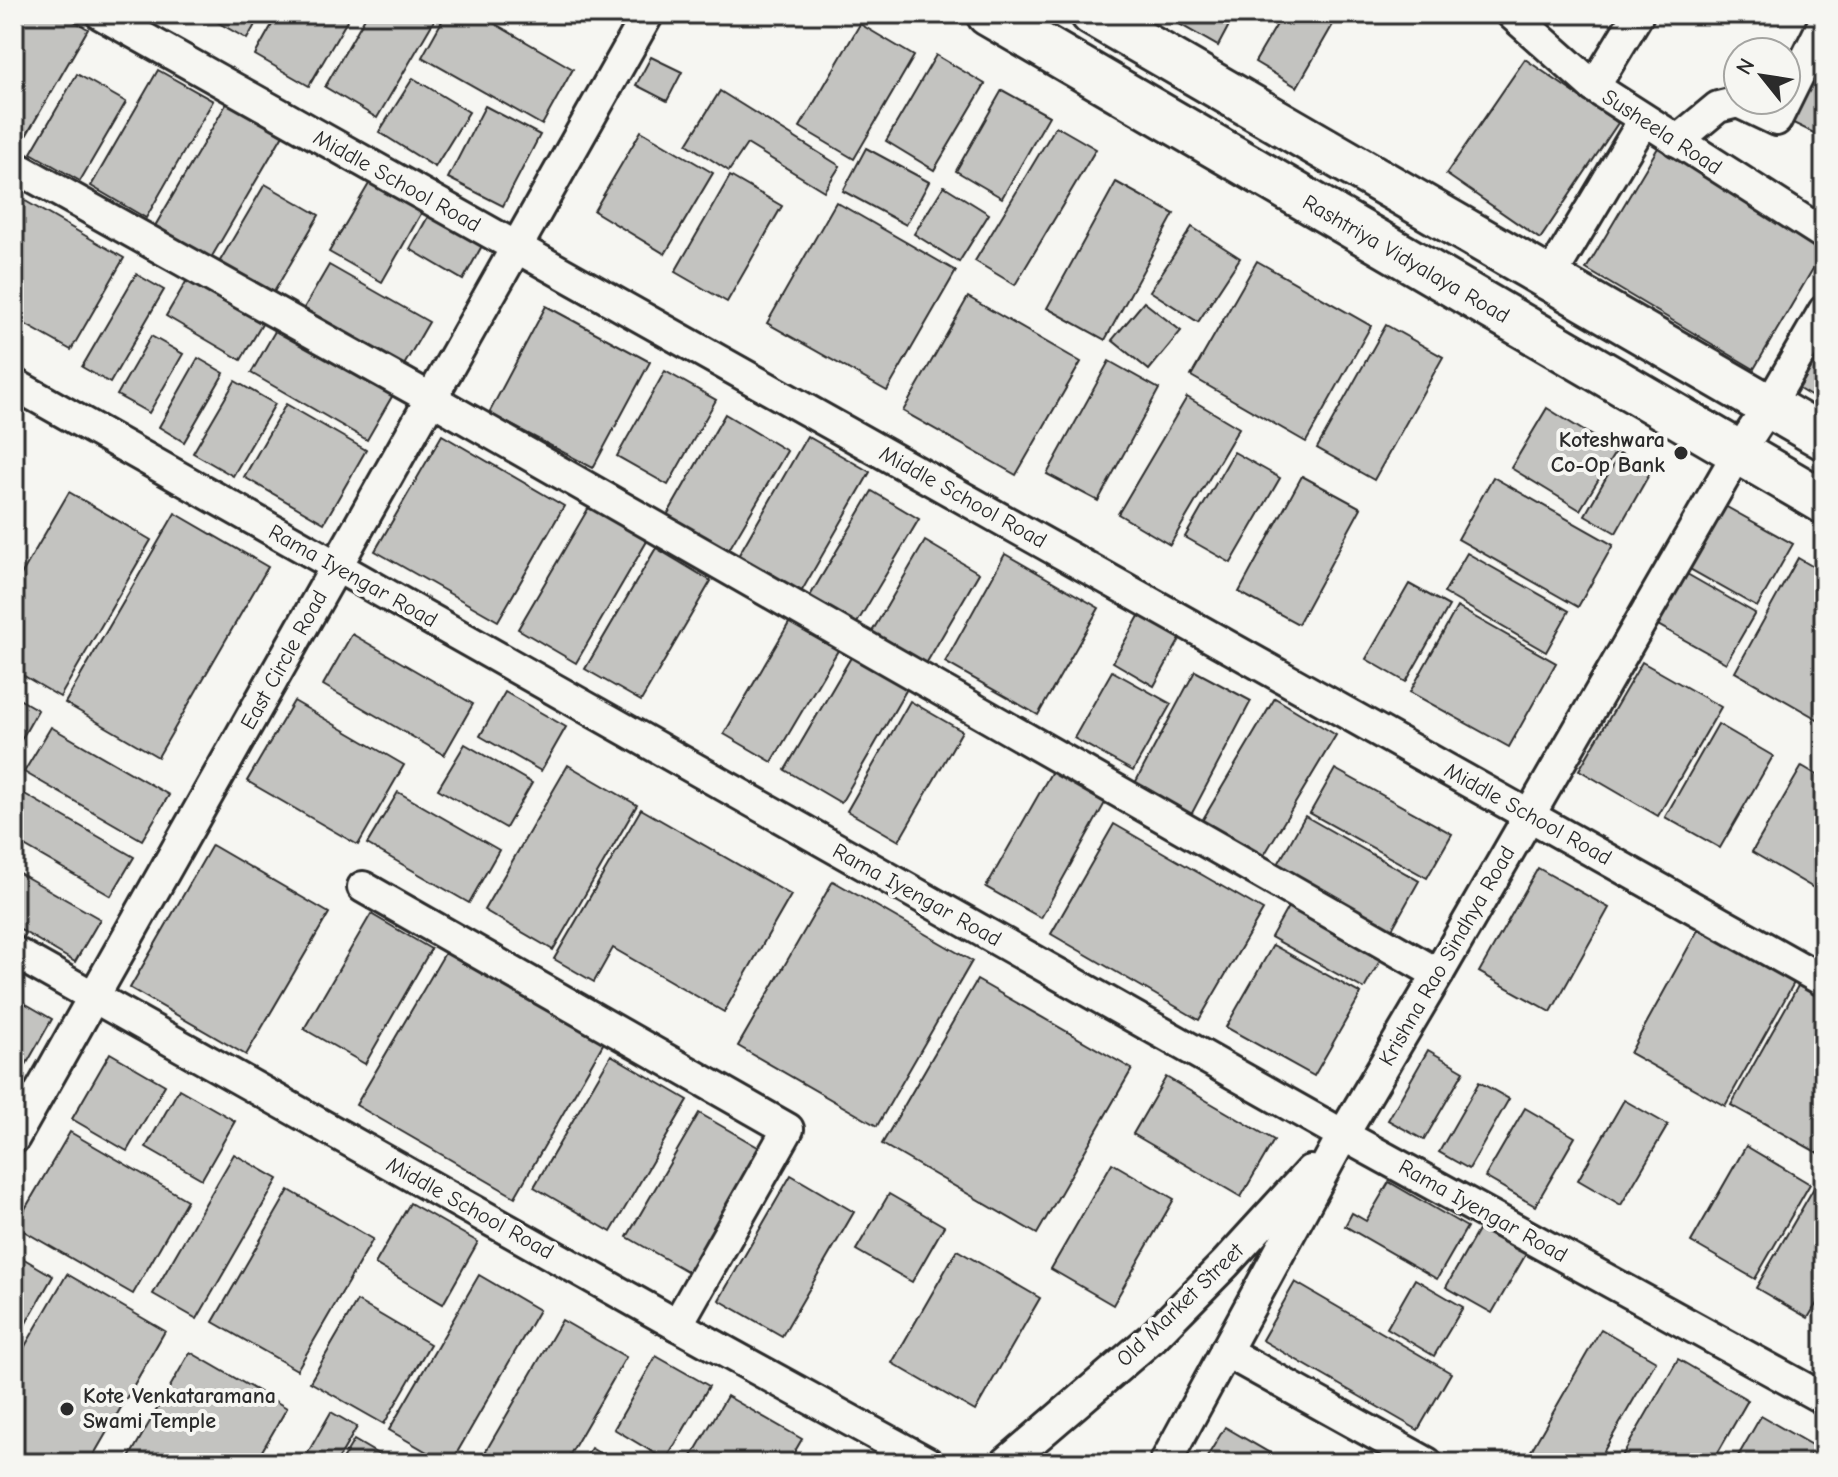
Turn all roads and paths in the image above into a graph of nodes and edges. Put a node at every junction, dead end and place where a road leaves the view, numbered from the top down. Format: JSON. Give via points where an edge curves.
{"nodes":[{"id":1,"x":101,"y":14,"type":"edge"},
{"id":2,"x":648,"y":14,"type":"edge"},
{"id":3,"x":988,"y":14,"type":"edge"},
{"id":4,"x":1092,"y":14,"type":"edge"},
{"id":5,"x":1512,"y":14,"type":"edge"},
{"id":6,"x":1638,"y":14,"type":"edge"},
{"id":7,"x":1824,"y":23,"type":"edge"},
{"id":8,"x":1594,"y":87,"type":"junction"},
{"id":9,"x":1644,"y":120,"type":"junction"},
{"id":10,"x":1677,"y":141,"type":"junction"},
{"id":11,"x":14,"y":166,"type":"edge"},
{"id":12,"x":1824,"y":234,"type":"edge"},
{"id":13,"x":516,"y":247,"type":"junction"},
{"id":14,"x":1549,"y":279,"type":"junction"},
{"id":15,"x":1824,"y":311,"type":"edge"},
{"id":16,"x":14,"y":384,"type":"edge"},
{"id":17,"x":430,"y":398,"type":"junction"},
{"id":18,"x":1769,"y":406,"type":"junction"},
{"id":19,"x":1824,"y":438,"type":"edge"},
{"id":20,"x":1738,"y":453,"type":"junction"},
{"id":21,"x":1824,"y":502,"type":"edge"},
{"id":22,"x":336,"y":567,"type":"junction"},
{"id":23,"x":1529,"y":814,"type":"junction"},
{"id":24,"x":363,"y":887,"type":"dead end"},
{"id":25,"x":14,"y":952,"type":"edge"},
{"id":26,"x":1438,"y":974,"type":"junction"},
{"id":27,"x":1824,"y":981,"type":"edge"},
{"id":28,"x":94,"y":997,"type":"junction"},
{"id":29,"x":1343,"y":1135,"type":"junction"},
{"id":30,"x":14,"y":1138,"type":"edge"},
{"id":31,"x":677,"y":1325,"type":"junction"},
{"id":32,"x":1225,"y":1351,"type":"junction"},
{"id":33,"x":1824,"y":1399,"type":"edge"},
{"id":34,"x":928,"y":1463,"type":"edge"},
{"id":35,"x":1006,"y":1463,"type":"edge"},
{"id":36,"x":1165,"y":1463,"type":"edge"},
{"id":37,"x":1427,"y":1463,"type":"edge"}],
"edges":[{"from":1,"to":13,"type":"street","name":"Middle School Road"},
{"from":2,"to":13,"type":"street","name":"East Circle Road"},
{"from":3,"to":20,"type":"main road","name":"Rashtriya Vidyalaya Road"},
{"from":4,"to":14,"type":"main road"},
{"from":5,"to":8,"type":"street","name":"Susheela Road"},
{"from":6,"to":8,"type":"street"},
{"from":7,"to":10,"type":"street","via":[[1776,120],[1738,102],[1718,107]]},
{"from":8,"to":9,"type":"street","name":"Susheela Road"},
{"from":9,"to":10,"type":"street","name":"Susheela Road"},
{"from":9,"to":14,"type":"street"},
{"from":10,"to":12,"type":"street","name":"Susheela Road"},
{"from":11,"to":17,"type":"street"},
{"from":13,"to":17,"type":"street","name":"East Circle Road"},
{"from":13,"to":23,"type":"street","name":"Middle School Road"},
{"from":14,"to":18,"type":"main road"},
{"from":15,"to":18,"type":"street","name":"Krishna Rao Sindhya Road"},
{"from":16,"to":22,"type":"street","name":"Rama Iyengar Road"},
{"from":17,"to":22,"type":"street","name":"East Circle Road"},
{"from":17,"to":26,"type":"street"},
{"from":18,"to":19,"type":"main road"},
{"from":18,"to":20,"type":"street","name":"Krishna Rao Sindhya Road"},
{"from":20,"to":21,"type":"main road","name":"Rashtriya Vidyalaya Road"},
{"from":20,"to":23,"type":"street","name":"Krishna Rao Sindhya Road"},
{"from":22,"to":28,"type":"street","name":"East Circle Road"},
{"from":22,"to":29,"type":"street","name":"Rama Iyengar Road"},
{"from":23,"to":26,"type":"street","name":"Krishna Rao Sindhya Road"},
{"from":23,"to":27,"type":"street","name":"Middle School Road"},
{"from":24,"to":31,"type":"street","via":[[788,1129]]},
{"from":25,"to":28,"type":"street","name":"Middle School Road"},
{"from":26,"to":29,"type":"street","name":"Krishna Rao Sindhya Road"},
{"from":28,"to":30,"type":"street","name":"East Circle Road"},
{"from":28,"to":31,"type":"street","name":"Middle School Road"},
{"from":29,"to":32,"type":"street","name":"Krishna Rao Sindhya Road"},
{"from":29,"to":33,"type":"street","name":"Rama Iyengar Road"},
{"from":29,"to":35,"type":"street","name":"Old Market Street","via":[[1153,1337]]},
{"from":31,"to":34,"type":"street","name":"Middle School Road"},
{"from":32,"to":36,"type":"street","name":"Krishna Rao Sindhya Road"},
{"from":32,"to":37,"type":"street"}]}
